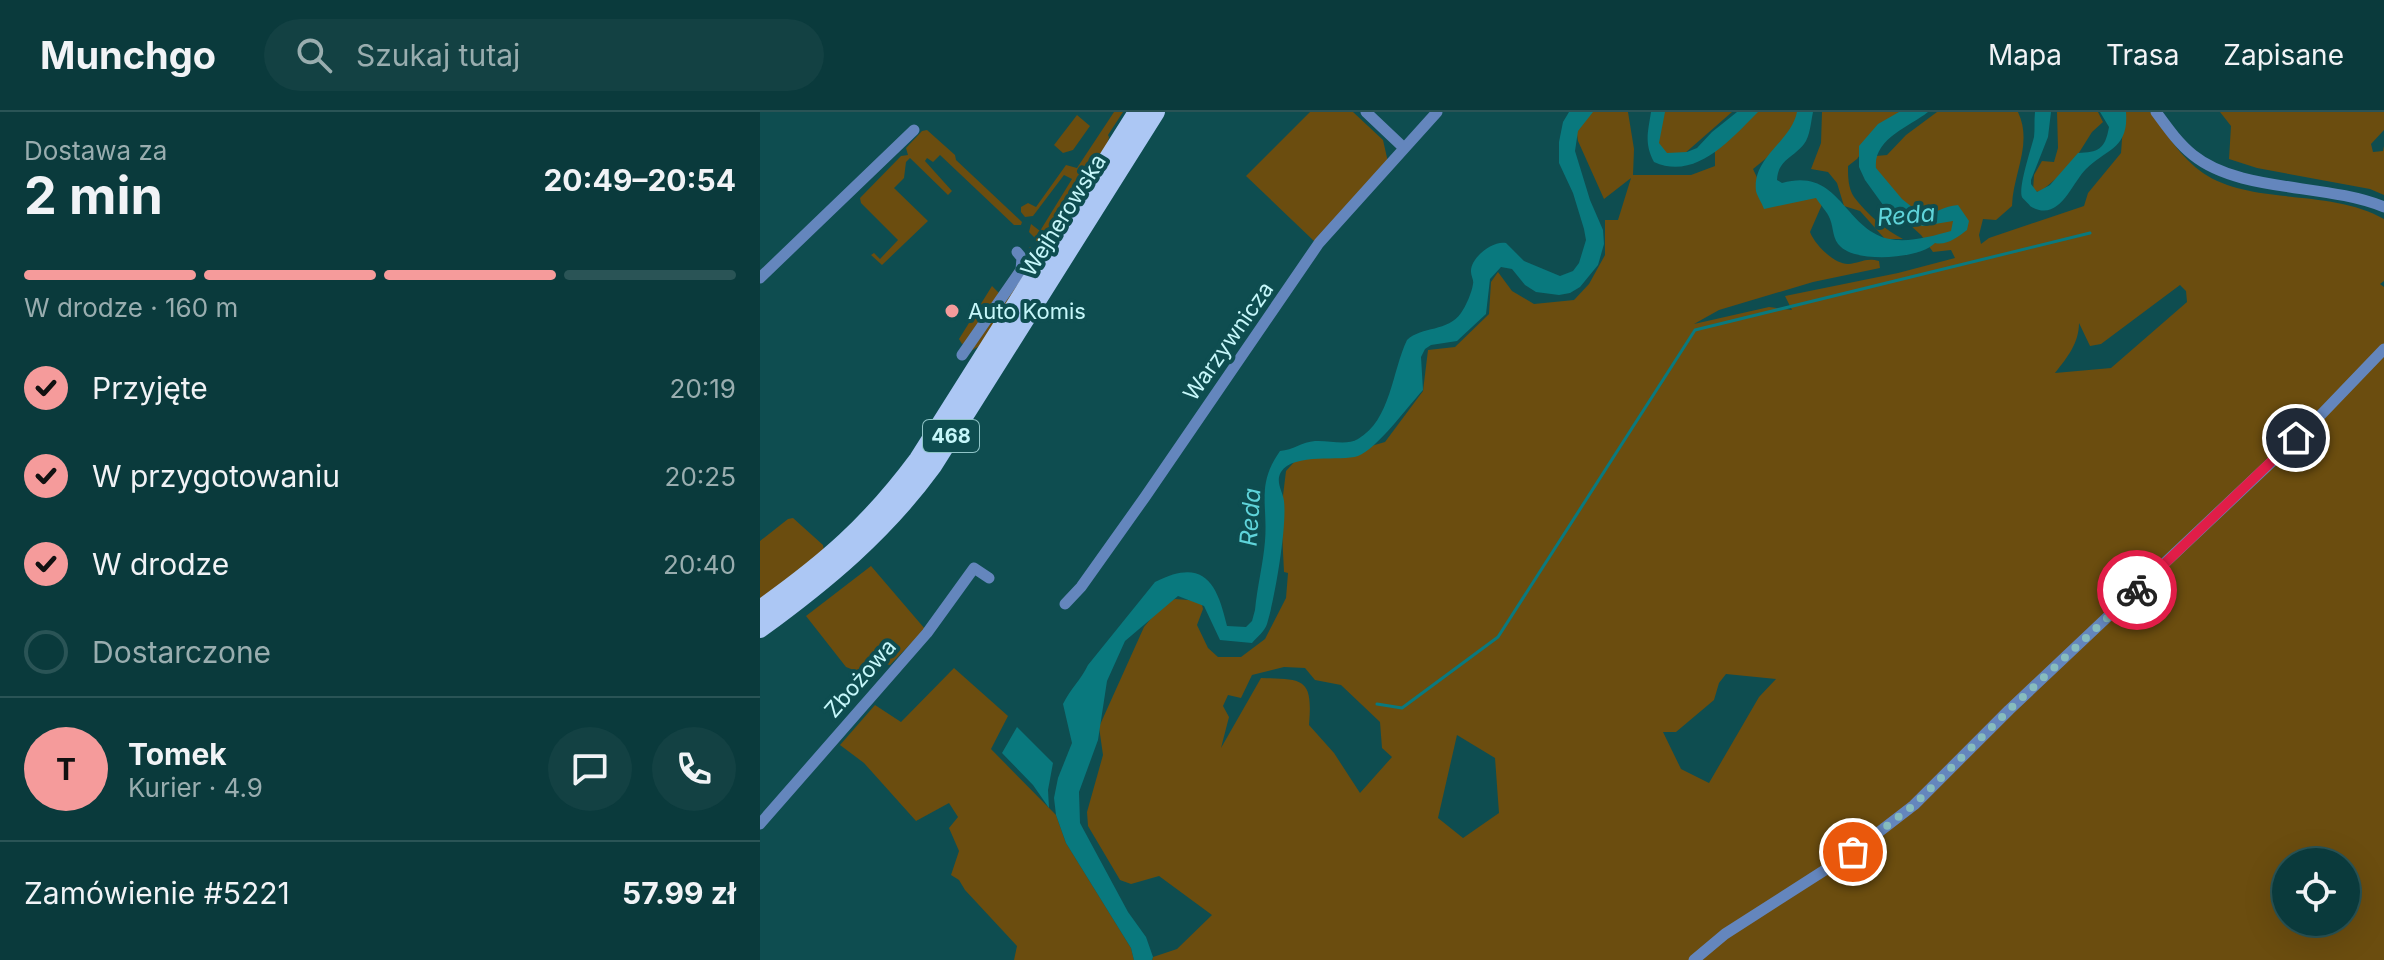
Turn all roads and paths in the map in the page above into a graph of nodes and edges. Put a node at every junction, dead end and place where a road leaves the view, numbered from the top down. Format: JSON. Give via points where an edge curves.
{"nodes":[{"id":1,"x":1137,"y":112,"type":"edge"},
{"id":2,"x":1156,"y":112,"type":"edge"},
{"id":3,"x":1366,"y":112,"type":"edge"},
{"id":4,"x":1437,"y":112,"type":"edge"},
{"id":5,"x":2156,"y":112,"type":"edge"},
{"id":6,"x":914,"y":130,"type":"dead end"},
{"id":7,"x":1404,"y":148,"type":"junction"},
{"id":8,"x":2384,"y":207,"type":"edge"},
{"id":9,"x":1017,"y":252,"type":"dead end"},
{"id":10,"x":760,"y":278,"type":"edge"},
{"id":11,"x":2384,"y":349,"type":"edge"},
{"id":12,"x":962,"y":355,"type":"dead end"},
{"id":13,"x":989,"y":578,"type":"dead end"},
{"id":14,"x":1065,"y":604,"type":"dead end"},
{"id":15,"x":760,"y":609,"type":"edge"},
{"id":16,"x":760,"y":629,"type":"edge"},
{"id":17,"x":760,"y":824,"type":"edge"},
{"id":18,"x":1694,"y":960,"type":"edge"}],
"edges":[{"from":1,"to":15,"type":"main road","name":"Wejherowska","number":"468","via":[[918,459],[843,545]]},
{"from":2,"to":16,"type":"main road","name":"Wejherowska","number":"468","via":[[908,500],[841,567]]},
{"from":3,"to":7,"type":"street"},
{"from":4,"to":7,"type":"street","name":"Warzywnicza"},
{"from":5,"to":8,"type":"street","via":[[2192,154],[2211,167]]},
{"from":6,"to":10,"type":"street"},
{"from":7,"to":14,"type":"street","name":"Warzywnicza","via":[[1319,243]]},
{"from":9,"to":12,"type":"street","via":[[1021,270]]},
{"from":11,"to":18,"type":"street","via":[[1914,805]]},
{"from":13,"to":17,"type":"street","name":"Zbożowa","via":[[974,568],[927,633]]}]}
